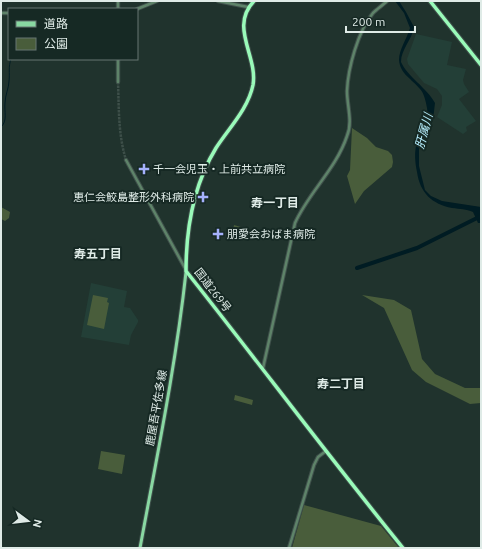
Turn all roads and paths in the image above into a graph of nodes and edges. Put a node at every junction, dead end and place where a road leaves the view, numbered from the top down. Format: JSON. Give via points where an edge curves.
{"nodes":[{"id":1,"x":157,"y":1,"type":"edge"},
{"id":2,"x":218,"y":1,"type":"edge"},
{"id":3,"x":254,"y":1,"type":"edge"},
{"id":4,"x":387,"y":1,"type":"edge"},
{"id":5,"x":430,"y":1,"type":"edge"},
{"id":6,"x":248,"y":7,"type":"junction"},
{"id":7,"x":138,"y":9,"type":"edge"},
{"id":8,"x":118,"y":60,"type":"edge"},
{"id":9,"x":481,"y":65,"type":"edge"},
{"id":10,"x":118,"y":82,"type":"tunnel mouth"},
{"id":11,"x":126,"y":160,"type":"tunnel mouth"},
{"id":12,"x":187,"y":256,"type":"junction"},
{"id":13,"x":179,"y":258,"type":"junction"},
{"id":14,"x":186,"y":271,"type":"junction"},
{"id":15,"x":263,"y":368,"type":"junction"},
{"id":16,"x":326,"y":451,"type":"junction"},
{"id":17,"x":140,"y":548,"type":"edge"},
{"id":18,"x":289,"y":548,"type":"edge"},
{"id":19,"x":402,"y":548,"type":"edge"}],
"edges":[{"from":1,"to":7,"type":"street"},
{"from":2,"to":6,"type":"street"},
{"from":3,"to":6,"type":"highway"},
{"from":4,"to":15,"type":"street","via":[[367,22],[350,66],[347,91],[349,130],[338,158],[295,223]]},
{"from":5,"to":9,"type":"highway"},
{"from":6,"to":12,"type":"highway","name":"国道269号","via":[[244,34],[253,68],[253,85],[246,104],[215,150],[202,179],[190,223]]},
{"from":8,"to":10,"type":"street"},
{"from":11,"to":13,"type":"street"},
{"from":12,"to":13,"type":"street"},
{"from":12,"to":14,"type":"highway","name":"国道269号"},
{"from":13,"to":14,"type":"street"},
{"from":14,"to":15,"type":"highway","name":"国道269号"},
{"from":14,"to":17,"type":"main road","name":"鹿屋吾平佐多線","via":[[183,306]]},
{"from":15,"to":16,"type":"highway","name":"国道269号"},
{"from":16,"to":18,"type":"street","via":[[318,457],[314,465]]},
{"from":16,"to":19,"type":"highway","name":"国道269号"}]}
